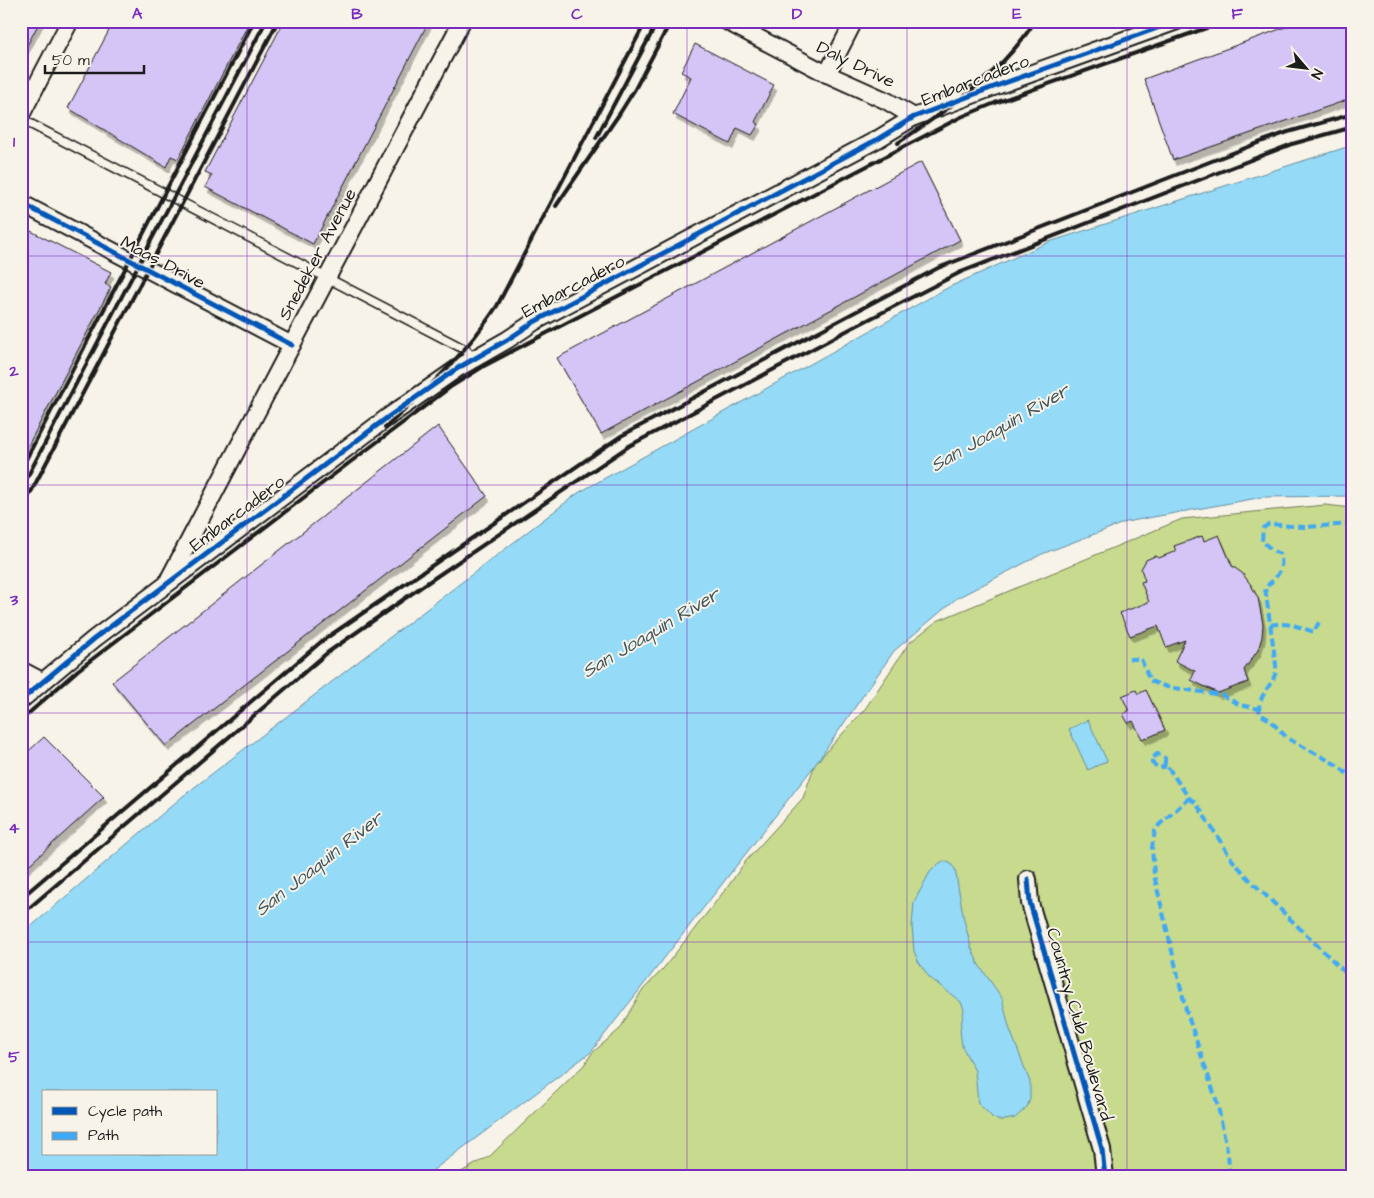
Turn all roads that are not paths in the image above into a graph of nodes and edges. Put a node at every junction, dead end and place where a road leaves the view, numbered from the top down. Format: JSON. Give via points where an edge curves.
{"nodes":[{"id":1,"x":70,"y":21,"type":"edge"},
{"id":2,"x":462,"y":21,"type":"edge"},
{"id":3,"x":726,"y":21,"type":"edge"},
{"id":4,"x":854,"y":21,"type":"edge"},
{"id":5,"x":1177,"y":21,"type":"edge"},
{"id":6,"x":827,"y":74,"type":"junction"},
{"id":7,"x":21,"y":117,"type":"edge"},
{"id":8,"x":914,"y":118,"type":"junction"},
{"id":9,"x":21,"y":203,"type":"edge"},
{"id":10,"x":326,"y":278,"type":"junction"},
{"id":11,"x":292,"y":345,"type":"junction"},
{"id":12,"x":473,"y":358,"type":"junction"},
{"id":13,"x":166,"y":585,"type":"junction"},
{"id":14,"x":21,"y":670,"type":"edge"},
{"id":15,"x":42,"y":681,"type":"junction"},
{"id":16,"x":21,"y":700,"type":"edge"},
{"id":17,"x":1028,"y":880,"type":"dead end"},
{"id":18,"x":1105,"y":1177,"type":"edge"}],
"edges":[{"from":1,"to":7,"type":"street"},
{"from":2,"to":10,"type":"street","name":"Snedeker Avenue"},
{"from":3,"to":6,"type":"street","name":"Daly Drive"},
{"from":4,"to":6,"type":"street"},
{"from":5,"to":8,"type":"street","name":"Embarcadero"},
{"from":6,"to":8,"type":"street","name":"Daly Drive","via":[[888,101]]},
{"from":7,"to":10,"type":"lane"},
{"from":8,"to":12,"type":"street","name":"Embarcadero"},
{"from":9,"to":11,"type":"street","name":"Maas Drive"},
{"from":10,"to":11,"type":"street","name":"Snedeker Avenue"},
{"from":10,"to":12,"type":"lane","via":[[466,350]]},
{"from":11,"to":13,"type":"street","name":"Snedeker Avenue"},
{"from":12,"to":13,"type":"street","name":"Embarcadero","via":[[393,413]]},
{"from":13,"to":15,"type":"street","name":"Embarcadero"},
{"from":14,"to":15,"type":"street"},
{"from":15,"to":16,"type":"street","name":"Embarcadero"},
{"from":17,"to":18,"type":"street","name":"Country Club Boulevard","via":[[1030,903],[1102,1150]]}]}
